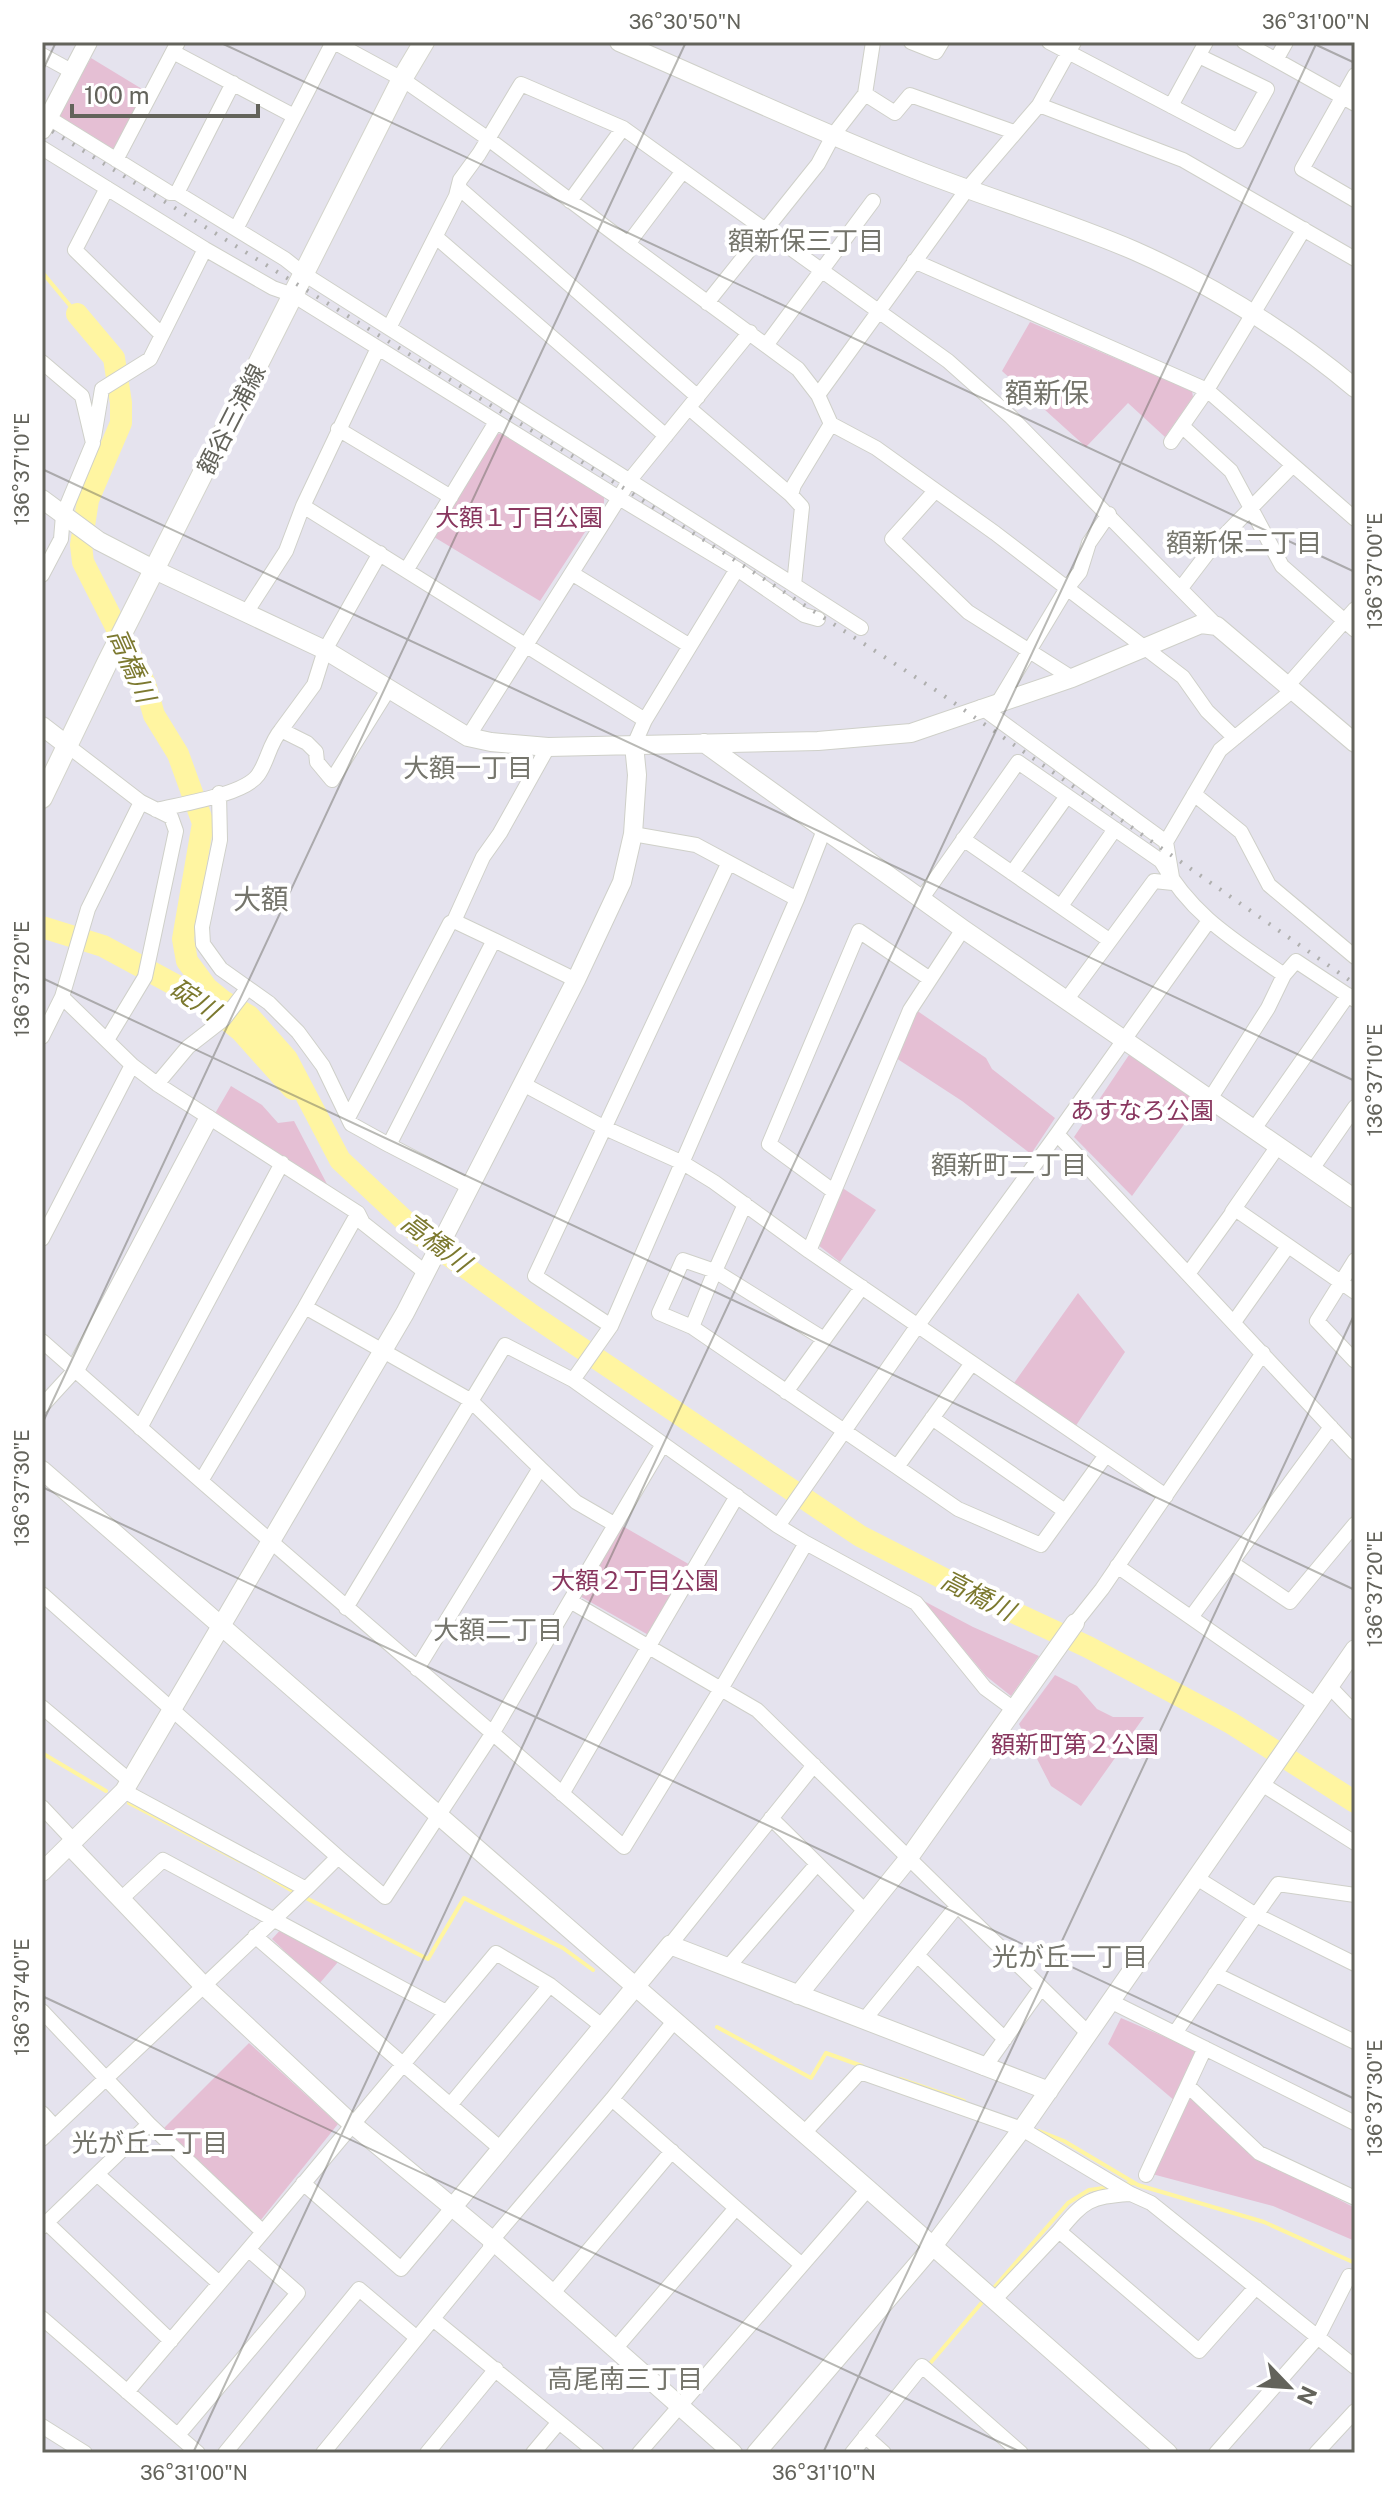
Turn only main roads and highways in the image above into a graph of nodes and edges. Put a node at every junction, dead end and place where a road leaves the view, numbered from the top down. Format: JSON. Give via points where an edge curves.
{"nodes":[{"id":1,"x":424,"y":42,"type":"edge"},
{"id":2,"x":42,"y":798,"type":"edge"}],
"edges":[{"from":1,"to":2,"type":"main road","name":"額谷三浦線"}]}
